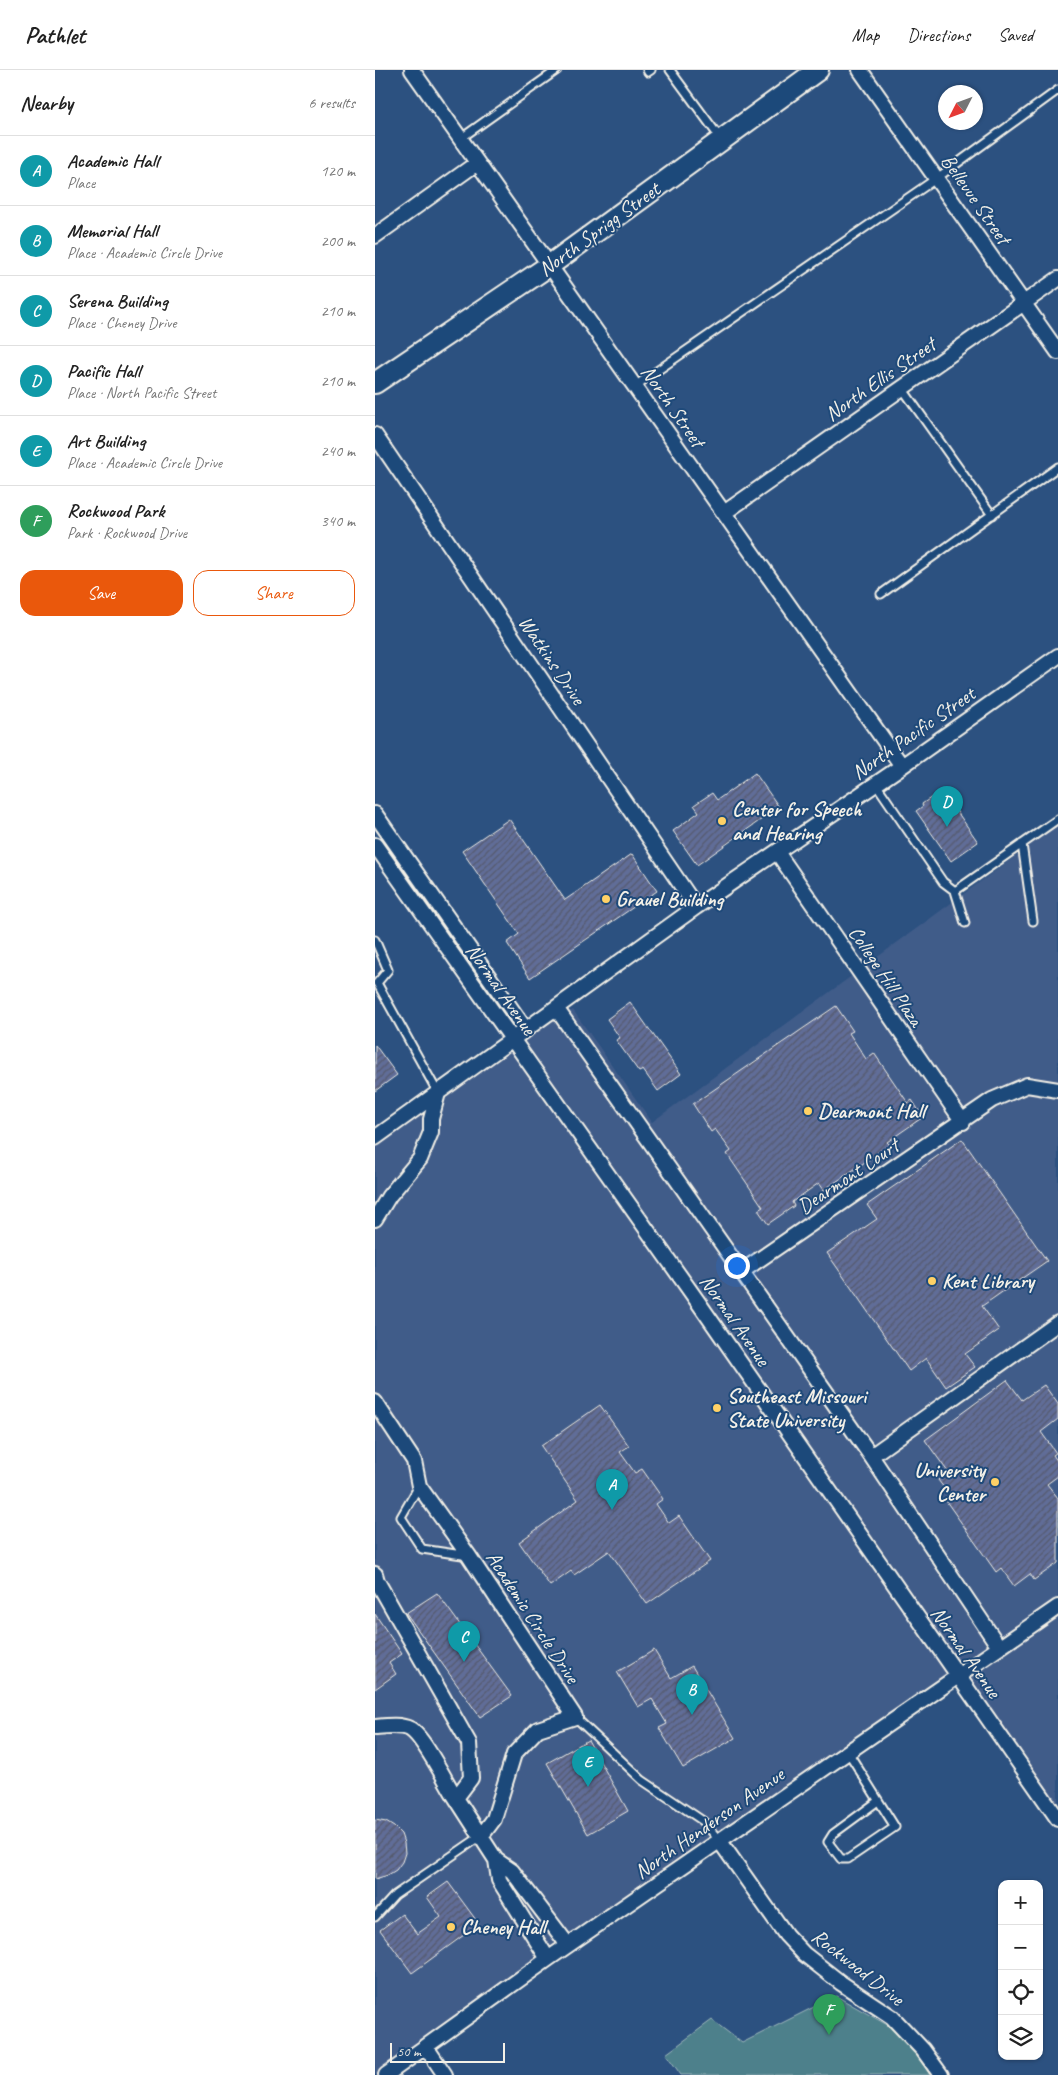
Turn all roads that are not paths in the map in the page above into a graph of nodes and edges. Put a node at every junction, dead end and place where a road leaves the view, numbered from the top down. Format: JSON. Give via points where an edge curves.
{"nodes":[{"id":1,"x":412,"y":70,"type":"edge"},
{"id":2,"x":557,"y":70,"type":"edge"},
{"id":3,"x":670,"y":70,"type":"edge"},
{"id":4,"x":818,"y":70,"type":"edge"},
{"id":5,"x":860,"y":70,"type":"edge"},
{"id":6,"x":1058,"y":90,"type":"edge"},
{"id":7,"x":461,"y":138,"type":"junction"},
{"id":8,"x":721,"y":140,"type":"junction"},
{"id":9,"x":477,"y":163,"type":"junction"},
{"id":10,"x":937,"y":178,"type":"junction"},
{"id":11,"x":375,"y":236,"type":"edge"},
{"id":12,"x":549,"y":265,"type":"junction"},
{"id":13,"x":1058,"y":278,"type":"edge"},
{"id":14,"x":1024,"y":303,"type":"junction"},
{"id":15,"x":1058,"y":352,"type":"edge"},
{"id":16,"x":375,"y":382,"type":"edge"},
{"id":17,"x":635,"y":386,"type":"junction"},
{"id":18,"x":902,"y":388,"type":"junction"},
{"id":19,"x":375,"y":435,"type":"edge"},
{"id":20,"x":1058,"y":467,"type":"edge"},
{"id":21,"x":724,"y":513,"type":"junction"},
{"id":22,"x":991,"y":514,"type":"junction"},
{"id":23,"x":881,"y":594,"type":"dead end"},
{"id":24,"x":1058,"y":656,"type":"edge"},
{"id":25,"x":902,"y":766,"type":"junction"},
{"id":26,"x":876,"y":784,"type":"junction"},
{"id":27,"x":375,"y":814,"type":"edge"},
{"id":28,"x":1058,"y":818,"type":"edge"},
{"id":29,"x":387,"y":831,"type":"junction"},
{"id":30,"x":375,"y":840,"type":"edge"},
{"id":31,"x":1022,"y":844,"type":"junction"},
{"id":32,"x":375,"y":845,"type":"edge"},
{"id":33,"x":777,"y":852,"type":"junction"},
{"id":34,"x":955,"y":891,"type":"junction"},
{"id":35,"x":696,"y":907,"type":"junction"},
{"id":36,"x":1033,"y":921,"type":"dead end"},
{"id":37,"x":965,"y":923,"type":"dead end"},
{"id":38,"x":375,"y":940,"type":"edge"},
{"id":39,"x":556,"y":1008,"type":"junction"},
{"id":40,"x":526,"y":1030,"type":"junction"},
{"id":41,"x":513,"y":1040,"type":"junction"},
{"id":42,"x":1058,"y":1090,"type":"edge"},
{"id":43,"x":438,"y":1092,"type":"junction"},
{"id":44,"x":963,"y":1122,"type":"junction"},
{"id":45,"x":375,"y":1138,"type":"edge"},
{"id":46,"x":375,"y":1219,"type":"edge"},
{"id":47,"x":741,"y":1272,"type":"junction"},
{"id":48,"x":1058,"y":1322,"type":"edge"},
{"id":49,"x":375,"y":1402,"type":"edge"},
{"id":50,"x":871,"y":1456,"type":"junction"},
{"id":51,"x":419,"y":1486,"type":"junction"},
{"id":52,"x":469,"y":1556,"type":"junction"},
{"id":53,"x":375,"y":1574,"type":"edge"},
{"id":54,"x":1058,"y":1606,"type":"edge"},
{"id":55,"x":999,"y":1646,"type":"junction"},
{"id":56,"x":958,"y":1675,"type":"junction"},
{"id":57,"x":575,"y":1717,"type":"junction"},
{"id":58,"x":375,"y":1727,"type":"edge"},
{"id":59,"x":847,"y":1751,"type":"junction"},
{"id":60,"x":456,"y":1798,"type":"junction"},
{"id":61,"x":878,"y":1801,"type":"junction"},
{"id":62,"x":1058,"y":1819,"type":"edge"},
{"id":63,"x":481,"y":1835,"type":"junction"},
{"id":64,"x":719,"y":1840,"type":"junction"},
{"id":65,"x":496,"y":1860,"type":"junction"},
{"id":66,"x":375,"y":1917,"type":"edge"},
{"id":67,"x":568,"y":1945,"type":"junction"},
{"id":68,"x":548,"y":1959,"type":"junction"},
{"id":69,"x":426,"y":2047,"type":"junction"},
{"id":70,"x":386,"y":2075,"type":"edge"},
{"id":71,"x":445,"y":2075,"type":"edge"},
{"id":72,"x":941,"y":2075,"type":"edge"}],
"edges":[{"from":1,"to":7,"type":"street","name":"North Street"},
{"from":2,"to":7,"type":"lane"},
{"from":3,"to":8,"type":"lane"},
{"from":4,"to":8,"type":"main road","name":"North Sprigg Street"},
{"from":5,"to":10,"type":"street","name":"Bellevue Street"},
{"from":6,"to":10,"type":"lane"},
{"from":7,"to":9,"type":"street","name":"North Street"},
{"from":8,"to":12,"type":"main road","name":"North Sprigg Street"},
{"from":9,"to":11,"type":"street"},
{"from":9,"to":12,"type":"street","name":"North Street"},
{"from":10,"to":14,"type":"street","name":"Bellevue Street"},
{"from":10,"to":17,"type":"lane"},
{"from":12,"to":16,"type":"main road","name":"North Sprigg Street"},
{"from":12,"to":17,"type":"street","name":"North Street"},
{"from":13,"to":14,"type":"street","name":"North Ellis Street"},
{"from":14,"to":15,"type":"street","name":"Bellevue Street"},
{"from":14,"to":18,"type":"street","name":"North Ellis Street"},
{"from":17,"to":21,"type":"street","name":"North Street"},
{"from":18,"to":21,"type":"street","name":"North Ellis Street"},
{"from":18,"to":22,"type":"lane"},
{"from":19,"to":35,"type":"street","name":"Watkins Drive"},
{"from":20,"to":22,"type":"lane"},
{"from":21,"to":25,"type":"street","name":"North Street"},
{"from":22,"to":23,"type":"lane"},
{"from":24,"to":25,"type":"street","name":"North Pacific Street"},
{"from":25,"to":26,"type":"street","name":"North Pacific Street"},
{"from":26,"to":33,"type":"street","name":"North Pacific Street"},
{"from":26,"to":34,"type":"lane","via":[[943,882]]},
{"from":27,"to":29,"type":"street","name":"Normal Avenue"},
{"from":28,"to":31,"type":"lane"},
{"from":29,"to":30,"type":"street"},
{"from":29,"to":40,"type":"street","name":"Normal Avenue"},
{"from":31,"to":34,"type":"lane"},
{"from":31,"to":36,"type":"lane"},
{"from":32,"to":41,"type":"street","name":"Normal Avenue"},
{"from":33,"to":35,"type":"street","name":"North Pacific Street"},
{"from":33,"to":44,"type":"street","name":"College Hill Plaza"},
{"from":34,"to":37,"type":"lane"},
{"from":35,"to":39,"type":"street","name":"North Pacific Street"},
{"from":38,"to":43,"type":"lane","via":[[388,970],[377,983]]},
{"from":39,"to":40,"type":"street","name":"North Pacific Street"},
{"from":39,"to":47,"type":"street","name":"Normal Avenue"},
{"from":40,"to":41,"type":"street","name":"North Pacific Street"},
{"from":41,"to":43,"type":"street","name":"North Pacific Street"},
{"from":41,"to":56,"type":"street","name":"Normal Avenue"},
{"from":42,"to":44,"type":"street","name":"Dearmont Court","via":[[1027,1085],[992,1100]]},
{"from":43,"to":45,"type":"street","name":"North Pacific Street"},
{"from":43,"to":46,"type":"street","via":[[431,1132],[420,1159],[389,1196]]},
{"from":44,"to":47,"type":"street","name":"Dearmont Court"},
{"from":47,"to":50,"type":"street","name":"Normal Avenue"},
{"from":48,"to":50,"type":"street"},
{"from":49,"to":51,"type":"street","name":"Academic Circle Drive","via":[[414,1461]]},
{"from":50,"to":55,"type":"street","name":"Normal Avenue"},
{"from":51,"to":52,"type":"street","name":"Academic Circle Drive"},
{"from":51,"to":52,"type":"lane","via":[[401,1517],[422,1549]]},
{"from":52,"to":57,"type":"street","name":"Academic Circle Drive"},
{"from":53,"to":60,"type":"street","via":[[469,1743],[471,1778]]},
{"from":54,"to":55,"type":"street","name":"North Henderson Avenue"},
{"from":55,"to":56,"type":"street","name":"North Henderson Avenue"},
{"from":56,"to":59,"type":"street","name":"North Henderson Avenue"},
{"from":56,"to":62,"type":"street","name":"Normal Avenue"},
{"from":57,"to":63,"type":"street","name":"Academic Circle Drive","via":[[538,1729],[514,1754],[493,1819]]},
{"from":57,"to":64,"type":"lane","via":[[641,1780],[703,1822]]},
{"from":58,"to":60,"type":"street","via":[[391,1725],[411,1729]]},
{"from":59,"to":61,"type":"lane"},
{"from":59,"to":64,"type":"street","name":"North Henderson Avenue"},
{"from":60,"to":63,"type":"street"},
{"from":61,"to":61,"type":"lane","via":[[895,1827],[848,1859],[841,1859],[829,1842],[833,1834]]},
{"from":63,"to":65,"type":"street"},
{"from":63,"to":66,"type":"lane","via":[[395,1895]]},
{"from":64,"to":67,"type":"street","name":"North Henderson Avenue"},
{"from":64,"to":72,"type":"street","name":"Rockwood Drive","via":[[786,1936],[841,1983],[892,2017]]},
{"from":65,"to":67,"type":"street","via":[[512,1871]]},
{"from":65,"to":68,"type":"street","via":[[499,1880]]},
{"from":67,"to":68,"type":"street","name":"North Henderson Avenue"},
{"from":68,"to":69,"type":"street","name":"North Henderson Avenue"},
{"from":69,"to":70,"type":"street","name":"North Henderson Avenue"},
{"from":69,"to":71,"type":"street"}]}
